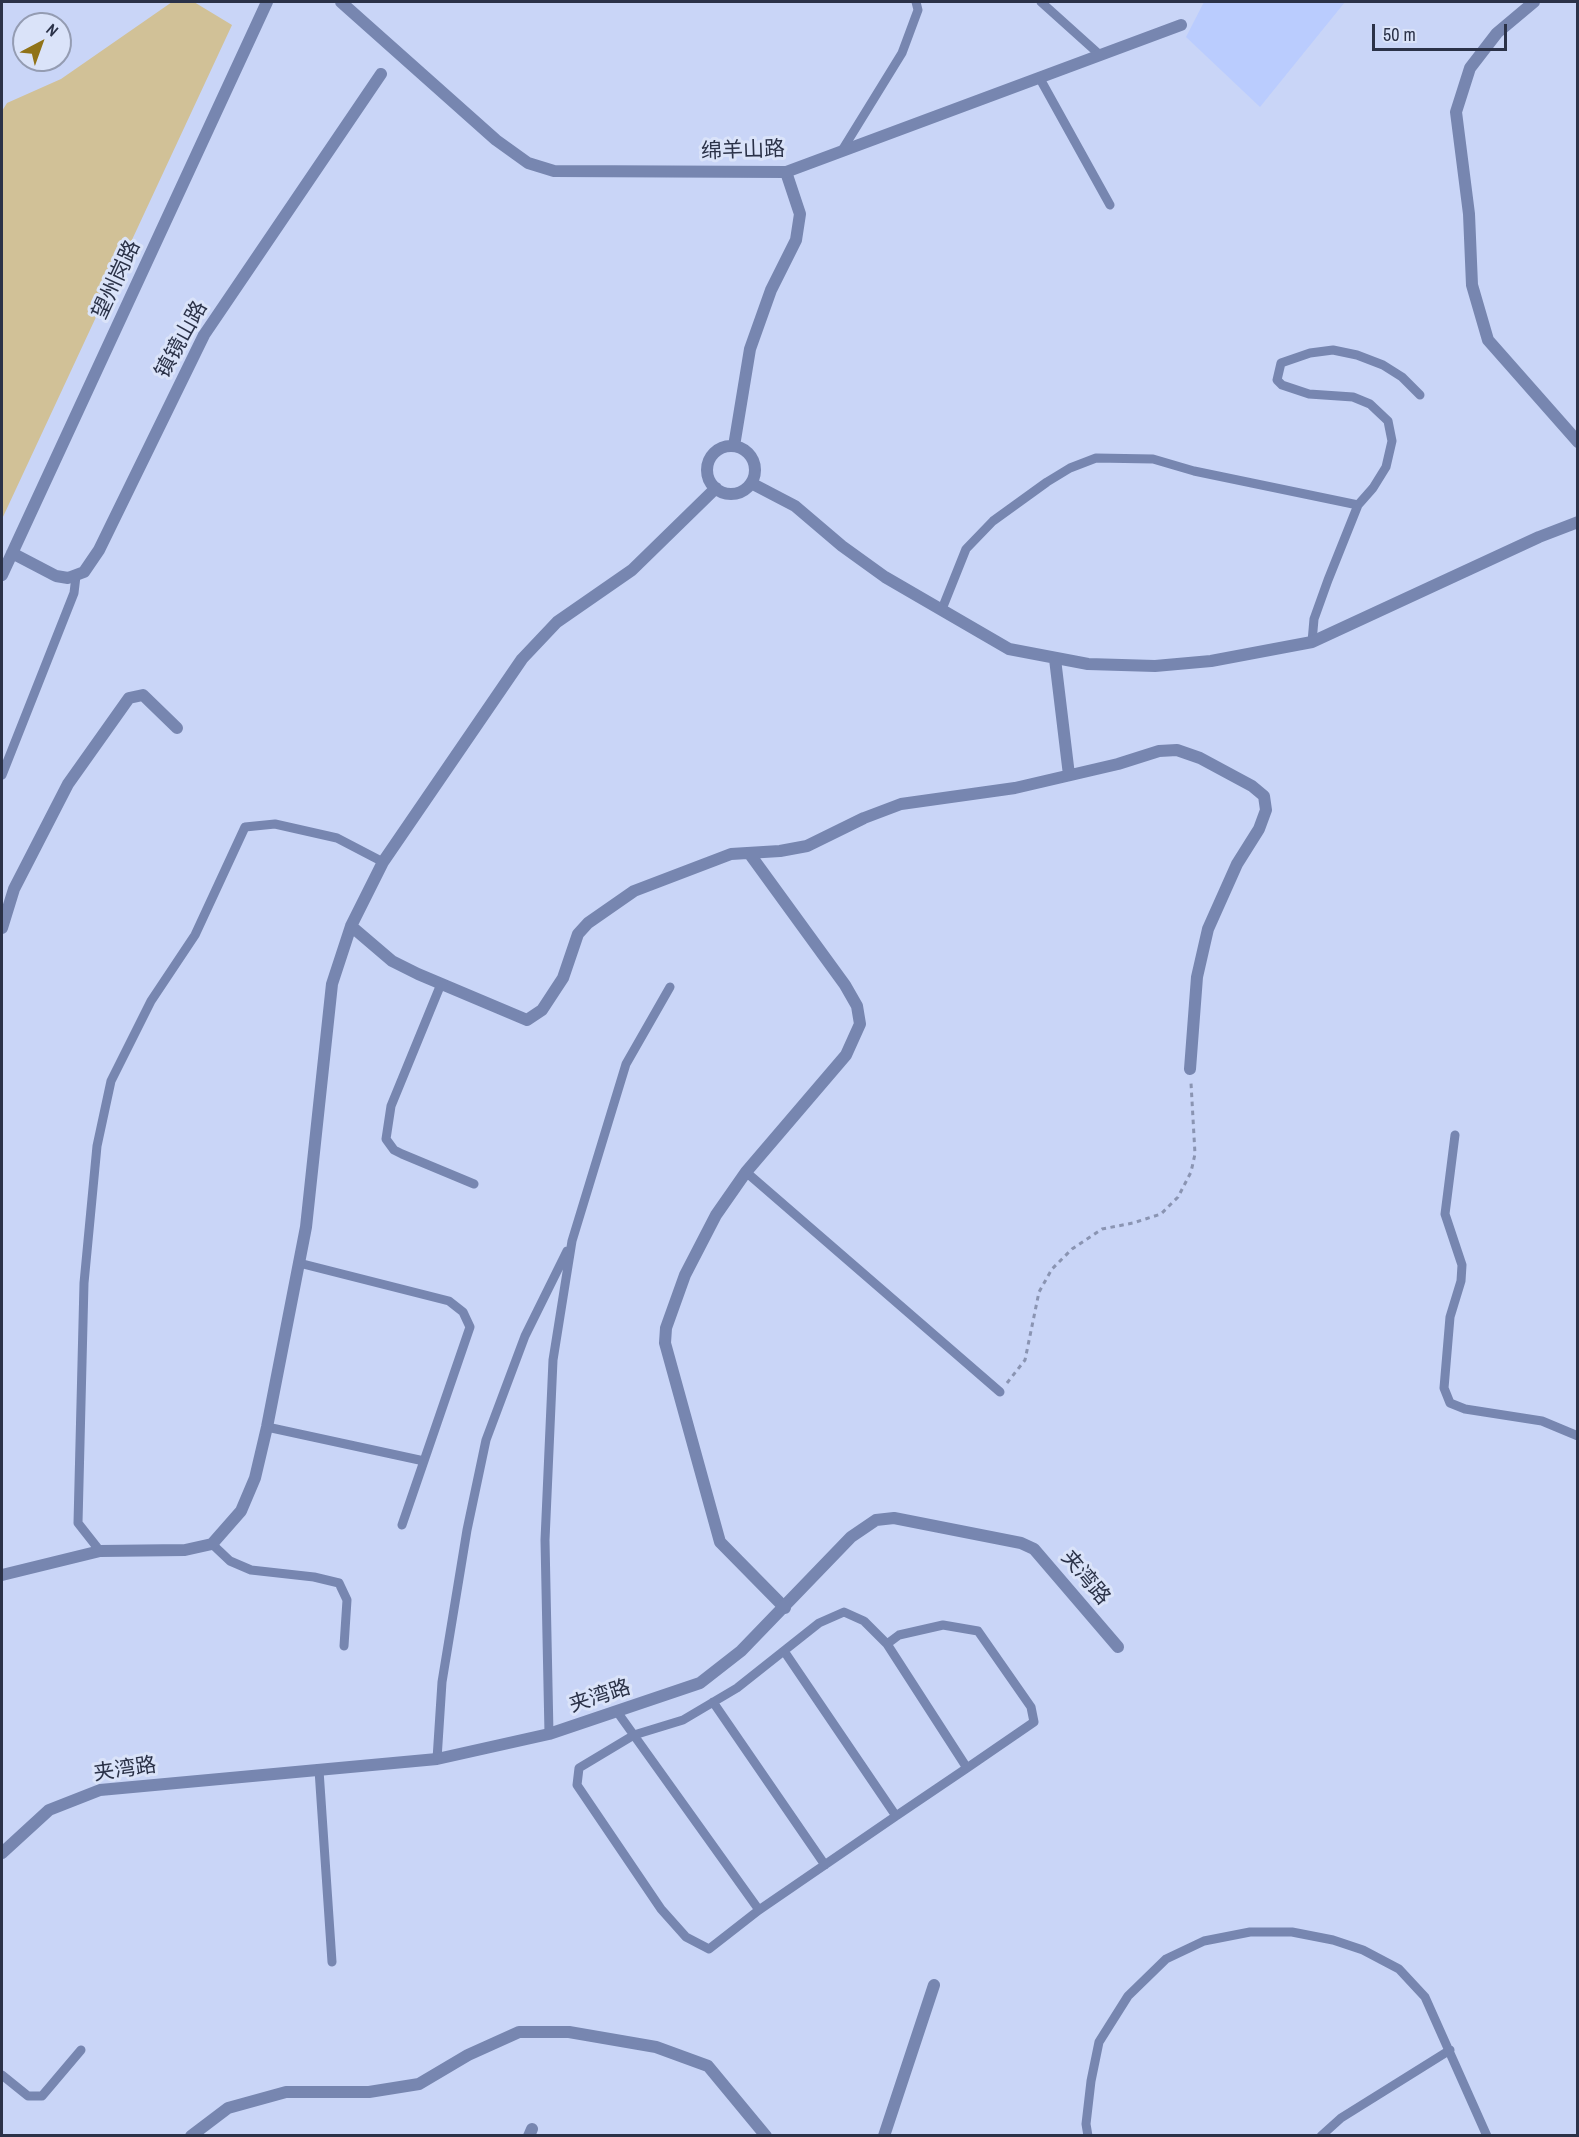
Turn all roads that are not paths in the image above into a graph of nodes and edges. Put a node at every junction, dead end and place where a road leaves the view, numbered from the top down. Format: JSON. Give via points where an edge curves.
{"nodes":[{"id":1,"x":267,"y":2,"type":"edge"},
{"id":2,"x":341,"y":2,"type":"edge"},
{"id":3,"x":916,"y":2,"type":"edge"},
{"id":4,"x":1041,"y":2,"type":"edge"},
{"id":5,"x":1534,"y":2,"type":"edge"},
{"id":6,"x":1181,"y":25,"type":"dead end"},
{"id":7,"x":1100,"y":55,"type":"junction"},
{"id":8,"x":381,"y":74,"type":"dead end"},
{"id":9,"x":1039,"y":77,"type":"junction"},
{"id":10,"x":841,"y":152,"type":"junction"},
{"id":11,"x":786,"y":172,"type":"junction"},
{"id":12,"x":1110,"y":205,"type":"dead end"},
{"id":13,"x":1420,"y":394,"type":"dead end"},
{"id":14,"x":1578,"y":442,"type":"edge"},
{"id":15,"x":734,"y":446,"type":"junction"},
{"id":16,"x":751,"y":483,"type":"junction"},
{"id":17,"x":716,"y":488,"type":"junction"},
{"id":18,"x":1359,"y":505,"type":"junction"},
{"id":19,"x":1578,"y":522,"type":"edge"},
{"id":20,"x":12,"y":553,"type":"junction"},
{"id":21,"x":2,"y":575,"type":"edge"},
{"id":22,"x":76,"y":576,"type":"junction"},
{"id":23,"x":942,"y":609,"type":"junction"},
{"id":24,"x":1312,"y":642,"type":"junction"},
{"id":25,"x":1055,"y":659,"type":"junction"},
{"id":26,"x":177,"y":728,"type":"dead end"},
{"id":27,"x":2,"y":775,"type":"edge"},
{"id":28,"x":1069,"y":775,"type":"junction"},
{"id":29,"x":749,"y":853,"type":"junction"},
{"id":30,"x":383,"y":862,"type":"junction"},
{"id":31,"x":351,"y":926,"type":"junction"},
{"id":32,"x":2,"y":928,"type":"edge"},
{"id":33,"x":441,"y":984,"type":"junction"},
{"id":34,"x":670,"y":987,"type":"dead end"},
{"id":35,"x":1191,"y":1069,"type":"road end"},
{"id":36,"x":1455,"y":1136,"type":"dead end"},
{"id":37,"x":746,"y":1172,"type":"junction"},
{"id":38,"x":474,"y":1184,"type":"dead end"},
{"id":39,"x":572,"y":1241,"type":"junction"},
{"id":40,"x":299,"y":1263,"type":"junction"},
{"id":41,"x":1000,"y":1392,"type":"road end"},
{"id":42,"x":267,"y":1427,"type":"junction"},
{"id":43,"x":1578,"y":1436,"type":"edge"},
{"id":44,"x":424,"y":1461,"type":"junction"},
{"id":45,"x":402,"y":1525,"type":"dead end"},
{"id":46,"x":212,"y":1544,"type":"junction"},
{"id":47,"x":100,"y":1551,"type":"junction"},
{"id":48,"x":2,"y":1575,"type":"edge"},
{"id":49,"x":785,"y":1608,"type":"junction"},
{"id":50,"x":887,"y":1644,"type":"junction"},
{"id":51,"x":344,"y":1646,"type":"dead end"},
{"id":52,"x":1118,"y":1647,"type":"dead end"},
{"id":53,"x":784,"y":1651,"type":"junction"},
{"id":54,"x":713,"y":1702,"type":"junction"},
{"id":55,"x":618,"y":1713,"type":"junction"},
{"id":56,"x":549,"y":1734,"type":"junction"},
{"id":57,"x":634,"y":1736,"type":"junction"},
{"id":58,"x":436,"y":1758,"type":"junction"},
{"id":59,"x":968,"y":1768,"type":"junction"},
{"id":60,"x":319,"y":1770,"type":"junction"},
{"id":61,"x":896,"y":1816,"type":"junction"},
{"id":62,"x":2,"y":1853,"type":"edge"},
{"id":63,"x":825,"y":1865,"type":"junction"},
{"id":64,"x":759,"y":1910,"type":"junction"},
{"id":65,"x":332,"y":1962,"type":"dead end"},
{"id":66,"x":934,"y":1984,"type":"dead end"},
{"id":67,"x":81,"y":2050,"type":"dead end"},
{"id":68,"x":1450,"y":2050,"type":"junction"},
{"id":69,"x":2,"y":2075,"type":"edge"},
{"id":70,"x":191,"y":2136,"type":"edge"},
{"id":71,"x":766,"y":2136,"type":"edge"},
{"id":72,"x":884,"y":2136,"type":"edge"},
{"id":73,"x":1088,"y":2136,"type":"edge"},
{"id":74,"x":1321,"y":2136,"type":"edge"},
{"id":75,"x":1487,"y":2136,"type":"edge"}],
"edges":[{"from":1,"to":20,"type":"street","name":"望州岗路"},
{"from":2,"to":11,"type":"street","name":"绵羊山路","via":[[496,140],[528,163],[554,171]]},
{"from":3,"to":10,"type":"lane","via":[[918,10],[902,53]]},
{"from":4,"to":7,"type":"lane"},
{"from":5,"to":14,"type":"street","via":[[1497,33],[1470,68],[1456,112],[1469,214],[1472,285],[1488,340]]},
{"from":6,"to":7,"type":"street","name":"绵羊山路"},
{"from":7,"to":9,"type":"street","name":"绵羊山路"},
{"from":8,"to":22,"type":"street","name":"镇镜山路","via":[[204,335],[99,549],[84,572]]},
{"from":9,"to":10,"type":"street","name":"绵羊山路"},
{"from":9,"to":12,"type":"lane"},
{"from":10,"to":11,"type":"street","name":"绵羊山路"},
{"from":11,"to":15,"type":"street","via":[[800,214],[796,240],[771,290],[750,349]]},
{"from":13,"to":18,"type":"lane","via":[[1383,365],[1357,355],[1333,350],[1281,363],[1277,380],[1282,385],[1309,394],[1362,400],[1388,421],[1392,441],[1386,467]]},
{"from":15,"to":16,"type":"street","via":[[742,448],[753,460]]},
{"from":15,"to":17,"type":"street","via":[[719,449],[709,460],[708,475]]},
{"from":16,"to":17,"type":"street","via":[[738,493]]},
{"from":16,"to":23,"type":"street","via":[[795,506],[867,565]]},
{"from":17,"to":30,"type":"street","via":[[632,570],[557,622],[522,659]]},
{"from":18,"to":23,"type":"lane","via":[[1153,459],[1096,458],[1047,482],[993,521],[966,549]]},
{"from":18,"to":24,"type":"lane","via":[[1314,619]]},
{"from":19,"to":24,"type":"street"},
{"from":20,"to":21,"type":"street","name":"望州岗路"},
{"from":20,"to":22,"type":"street","via":[[56,576]]},
{"from":22,"to":27,"type":"lane","via":[[74,593]]},
{"from":23,"to":25,"type":"street","via":[[1009,649]]},
{"from":24,"to":25,"type":"street","via":[[1211,661],[1155,666]]},
{"from":25,"to":28,"type":"street"},
{"from":26,"to":32,"type":"street","via":[[143,695],[129,698],[68,784],[14,889]]},
{"from":28,"to":29,"type":"street","via":[[1015,788],[901,804],[807,846]]},
{"from":28,"to":35,"type":"street","via":[[1159,751],[1177,750],[1252,786],[1264,796],[1266,810],[1259,829],[1237,864],[1208,929],[1197,977]]},
{"from":29,"to":33,"type":"street","via":[[711,860],[634,891],[602,912],[578,934],[563,978],[542,1010],[527,1020]]},
{"from":29,"to":37,"type":"street","via":[[845,985],[857,1006],[860,1024],[846,1055]]},
{"from":30,"to":31,"type":"street"},
{"from":30,"to":47,"type":"lane","via":[[338,838],[275,824],[245,827],[195,935],[151,1000],[111,1081],[97,1146],[83,1294],[78,1523]]},
{"from":31,"to":33,"type":"street","via":[[392,961]]},
{"from":31,"to":40,"type":"street","via":[[332,984]]},
{"from":33,"to":38,"type":"lane","via":[[391,1106],[386,1138],[394,1150]]},
{"from":34,"to":39,"type":"lane","via":[[626,1064]]},
{"from":36,"to":43,"type":"lane","via":[[1445,1214],[1462,1264],[1450,1317],[1444,1388],[1450,1403],[1542,1420]]},
{"from":37,"to":41,"type":"lane"},
{"from":37,"to":49,"type":"street","via":[[716,1215],[685,1275],[666,1328],[665,1343],[720,1542]]},
{"from":39,"to":56,"type":"lane","via":[[553,1360],[546,1507]]},
{"from":39,"to":58,"type":"lane","via":[[525,1336],[486,1440],[442,1682]]},
{"from":40,"to":42,"type":"street"},
{"from":40,"to":44,"type":"lane","via":[[449,1301],[463,1312],[470,1327]]},
{"from":42,"to":44,"type":"lane"},
{"from":42,"to":46,"type":"street","via":[[255,1478],[241,1510]]},
{"from":44,"to":45,"type":"lane"},
{"from":46,"to":47,"type":"street","via":[[185,1550]]},
{"from":46,"to":51,"type":"lane","via":[[230,1561],[251,1570],[339,1583],[347,1600]]},
{"from":47,"to":48,"type":"street"},
{"from":49,"to":52,"type":"street","name":"夹湾路","via":[[851,1537],[876,1520],[894,1518],[1021,1543],[1034,1549]]},
{"from":49,"to":55,"type":"street","name":"夹湾路","via":[[741,1651],[700,1683]]},
{"from":50,"to":53,"type":"lane","via":[[864,1621],[844,1612],[819,1623]]},
{"from":50,"to":59,"type":"lane"},
{"from":50,"to":59,"type":"lane","via":[[899,1635],[943,1624],[978,1631],[1030,1707],[1034,1722]]},
{"from":53,"to":54,"type":"lane"},
{"from":53,"to":61,"type":"lane"},
{"from":54,"to":57,"type":"lane","via":[[683,1720]]},
{"from":54,"to":63,"type":"lane"},
{"from":55,"to":56,"type":"street","name":"夹湾路"},
{"from":55,"to":57,"type":"lane"},
{"from":56,"to":58,"type":"street","name":"夹湾路"},
{"from":57,"to":64,"type":"lane"},
{"from":57,"to":64,"type":"lane","via":[[579,1768],[577,1785],[662,1909],[686,1937],[709,1949]]},
{"from":58,"to":60,"type":"street","name":"夹湾路"},
{"from":59,"to":61,"type":"lane"},
{"from":60,"to":62,"type":"street","name":"夹湾路","via":[[100,1790],[48,1810]]},
{"from":60,"to":65,"type":"lane"},
{"from":61,"to":63,"type":"lane"},
{"from":63,"to":64,"type":"lane"},
{"from":66,"to":72,"type":"street"},
{"from":67,"to":69,"type":"lane","via":[[42,2096],[28,2096]]},
{"from":68,"to":73,"type":"lane","via":[[1425,1997],[1400,1970],[1363,1950],[1292,1932],[1250,1932],[1204,1941],[1166,1959],[1128,1996],[1099,2042],[1086,2124]]},
{"from":68,"to":74,"type":"lane","via":[[1341,2118]]},
{"from":68,"to":75,"type":"lane"},
{"from":70,"to":71,"type":"street","via":[[228,2108],[286,2092],[369,2092],[419,2084],[468,2055],[519,2032],[569,2032],[656,2047],[708,2066]]}]}
